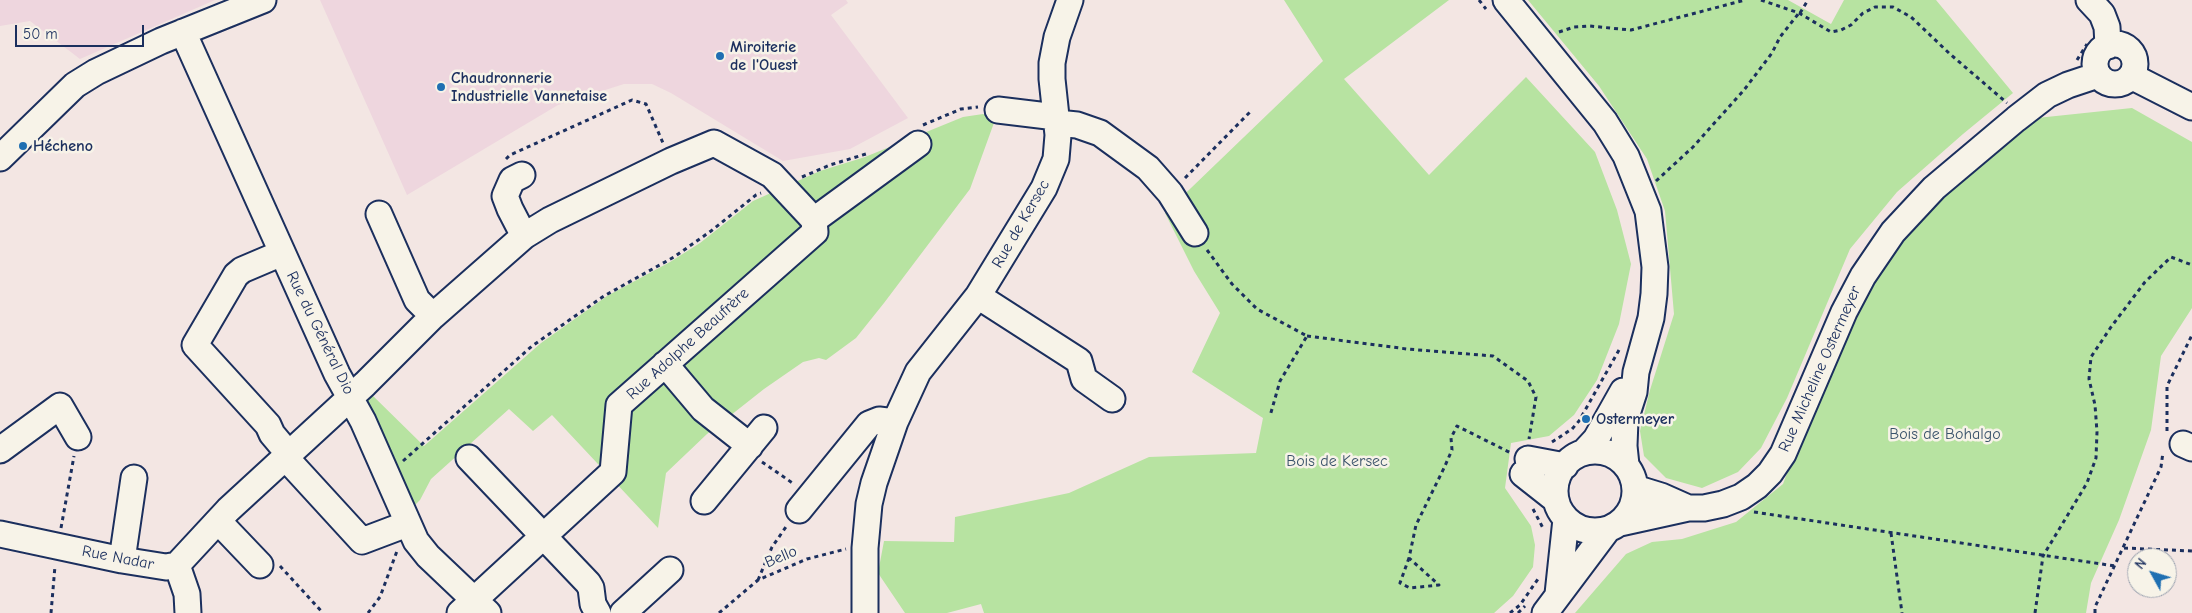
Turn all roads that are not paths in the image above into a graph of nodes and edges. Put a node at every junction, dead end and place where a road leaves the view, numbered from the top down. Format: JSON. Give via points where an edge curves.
{"nodes":[{"id":1,"x":264,"y":0,"type":"edge"},
{"id":2,"x":1070,"y":0,"type":"edge"},
{"id":3,"x":2089,"y":0,"type":"edge"},
{"id":4,"x":1496,"y":8,"type":"edge"},
{"id":5,"x":183,"y":32,"type":"junction"},
{"id":6,"x":2108,"y":46,"type":"junction"},
{"id":7,"x":2098,"y":75,"type":"junction"},
{"id":8,"x":2131,"y":76,"type":"junction"},
{"id":9,"x":2192,"y":107,"type":"edge"},
{"id":10,"x":998,"y":110,"type":"road end"},
{"id":11,"x":1056,"y":120,"type":"junction"},
{"id":12,"x":918,"y":136,"type":"road end"},
{"id":13,"x":0,"y":158,"type":"edge"},
{"id":14,"x":512,"y":170,"type":"road end"},
{"id":15,"x":379,"y":214,"type":"dead end"},
{"id":16,"x":814,"y":226,"type":"junction"},
{"id":17,"x":1195,"y":233,"type":"road end"},
{"id":18,"x":524,"y":236,"type":"junction"},
{"id":19,"x":282,"y":253,"type":"junction"},
{"id":20,"x":978,"y":296,"type":"junction"},
{"id":21,"x":432,"y":316,"type":"junction"},
{"id":22,"x":665,"y":364,"type":"junction"},
{"id":23,"x":1636,"y":372,"type":"junction"},
{"id":24,"x":350,"y":397,"type":"junction"},
{"id":25,"x":1112,"y":399,"type":"dead end"},
{"id":26,"x":895,"y":422,"type":"junction"},
{"id":27,"x":78,"y":437,"type":"road end"},
{"id":28,"x":0,"y":450,"type":"edge"},
{"id":29,"x":287,"y":455,"type":"junction"},
{"id":30,"x":469,"y":458,"type":"dead end"},
{"id":31,"x":1575,"y":459,"type":"junction"},
{"id":32,"x":1626,"y":464,"type":"junction"},
{"id":33,"x":134,"y":478,"type":"dead end"},
{"id":34,"x":1635,"y":488,"type":"junction"},
{"id":35,"x":704,"y":501,"type":"dead end"},
{"id":36,"x":805,"y":503,"type":"road end"},
{"id":37,"x":1688,"y":508,"type":"junction"},
{"id":38,"x":1555,"y":518,"type":"junction"},
{"id":39,"x":218,"y":521,"type":"junction"},
{"id":40,"x":1614,"y":526,"type":"junction"},
{"id":41,"x":410,"y":528,"type":"junction"},
{"id":42,"x":0,"y":534,"type":"edge"},
{"id":43,"x":543,"y":537,"type":"junction"},
{"id":44,"x":122,"y":560,"type":"junction"},
{"id":45,"x":178,"y":565,"type":"junction"},
{"id":46,"x":260,"y":565,"type":"dead end"},
{"id":47,"x":670,"y":570,"type":"dead end"},
{"id":48,"x":1543,"y":595,"type":"edge"},
{"id":49,"x":474,"y":609,"type":"edge"},
{"id":50,"x":188,"y":613,"type":"edge"},
{"id":51,"x":598,"y":613,"type":"edge"},
{"id":52,"x":623,"y":613,"type":"edge"},
{"id":53,"x":865,"y":613,"type":"edge"}],
"edges":[{"from":1,"to":5,"type":"street"},
{"from":2,"to":11,"type":"street","name":"Rue de Kersec","via":[[1054,51],[1052,79]]},
{"from":3,"to":6,"type":"street","via":[[2102,14]]},
{"from":4,"to":23,"type":"street","via":[[1605,122],[1626,156],[1641,190],[1653,242],[1654,294]]},
{"from":5,"to":13,"type":"street","via":[[75,85]]},
{"from":5,"to":19,"type":"street","name":"Rue du Général Dio"},
{"from":6,"to":7,"type":"street","via":[[2096,58]]},
{"from":6,"to":8,"type":"street","via":[[2119,45],[2129,50],[2135,60]]},
{"from":7,"to":8,"type":"street","via":[[2114,84]]},
{"from":7,"to":37,"type":"street","name":"Rue Micheline Ostermeyer","via":[[2047,95],[1934,188],[1893,232],[1863,276],[1844,312],[1792,435],[1770,473],[1741,497],[1704,508]]},
{"from":8,"to":9,"type":"street"},
{"from":10,"to":11,"type":"street"},
{"from":11,"to":17,"type":"street","via":[[1100,133],[1148,168],[1170,193]]},
{"from":11,"to":20,"type":"street","name":"Rue de Kersec","via":[[1058,147],[1052,171]]},
{"from":12,"to":16,"type":"street","name":"Rue Adolphe Beaufrère"},
{"from":14,"to":18,"type":"street","via":[[512,180],[505,196]]},
{"from":15,"to":21,"type":"street","via":[[417,300]]},
{"from":16,"to":18,"type":"street","name":"Rue Nadar","via":[[772,175],[714,143],[550,220]]},
{"from":16,"to":22,"type":"street","name":"Rue Adolphe Beaufrère"},
{"from":18,"to":21,"type":"street","name":"Rue Nadar"},
{"from":19,"to":24,"type":"street","name":"Rue du Général Dio"},
{"from":19,"to":29,"type":"street","via":[[236,275],[195,345],[268,425]]},
{"from":20,"to":25,"type":"street","via":[[1079,361],[1084,379]]},
{"from":20,"to":26,"type":"street","name":"Rue de Kersec","via":[[918,372]]},
{"from":21,"to":24,"type":"street","name":"Rue Nadar"},
{"from":22,"to":35,"type":"street","via":[[703,409],[753,442]]},
{"from":22,"to":43,"type":"street","name":"Rue Adolphe Beaufrère","via":[[619,405],[613,472]]},
{"from":23,"to":31,"type":"street","via":[[1596,439]]},
{"from":23,"to":32,"type":"street","via":[[1634,392],[1625,420]]},
{"from":24,"to":29,"type":"street","name":"Rue Nadar"},
{"from":24,"to":41,"type":"street","name":"Rue du Général Dio"},
{"from":26,"to":36,"type":"street","via":[[879,420],[869,424]]},
{"from":26,"to":53,"type":"street","name":"Rue de Kersec","via":[[874,483],[865,548]]},
{"from":27,"to":28,"type":"street","via":[[60,406]]},
{"from":29,"to":39,"type":"street","name":"Rue Nadar"},
{"from":29,"to":41,"type":"street","via":[[362,541]]},
{"from":30,"to":43,"type":"street"},
{"from":31,"to":32,"type":"street","via":[[1596,451],[1607,452]]},
{"from":31,"to":38,"type":"street","via":[[1555,489]]},
{"from":31,"to":38,"type":"street","via":[[1526,458]]},
{"from":32,"to":34,"type":"street"},
{"from":33,"to":44,"type":"street"},
{"from":34,"to":37,"type":"street","name":"Rue Micheline Ostermeyer"},
{"from":34,"to":40,"type":"street","via":[[1632,507]]},
{"from":37,"to":40,"type":"street","name":"Rue Micheline Ostermeyer"},
{"from":38,"to":40,"type":"street","via":[[1586,530],[1597,531]]},
{"from":38,"to":48,"type":"street"},
{"from":39,"to":45,"type":"street","name":"Rue Nadar"},
{"from":39,"to":46,"type":"street"},
{"from":40,"to":48,"type":"street"},
{"from":41,"to":49,"type":"street","name":"Rue du Général Dio","via":[[428,556]]},
{"from":42,"to":44,"type":"street","name":"Rue Nadar"},
{"from":43,"to":49,"type":"street","name":"Rue Adolphe Beaufrère"},
{"from":43,"to":51,"type":"street","via":[[588,582]]},
{"from":44,"to":45,"type":"street","name":"Rue Nadar","via":[[166,567]]},
{"from":45,"to":50,"type":"street","via":[[187,594]]},
{"from":47,"to":52,"type":"street"}]}
